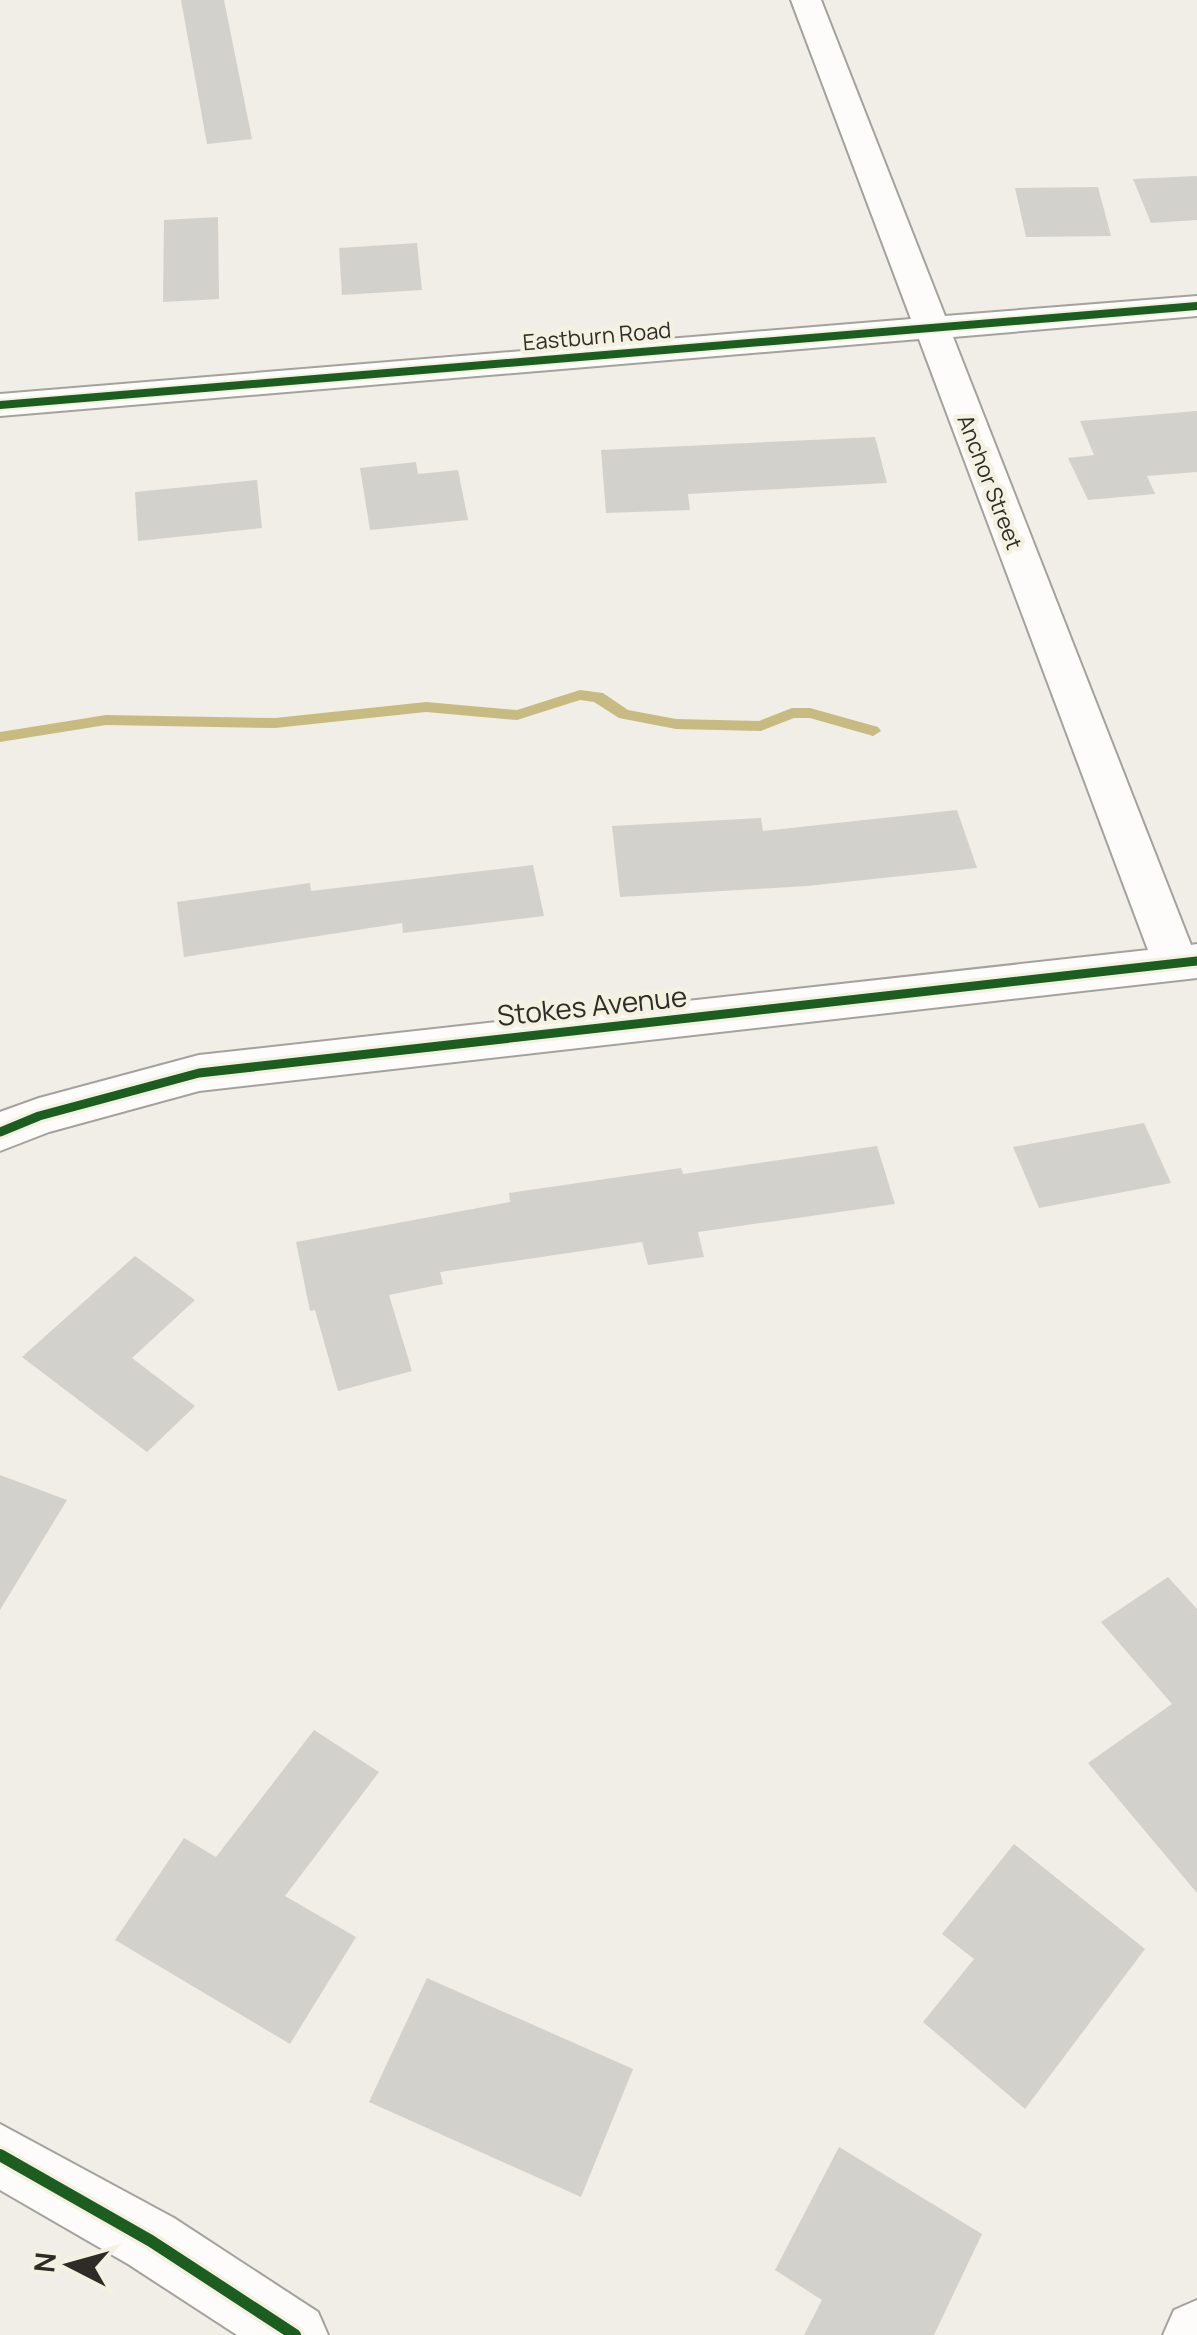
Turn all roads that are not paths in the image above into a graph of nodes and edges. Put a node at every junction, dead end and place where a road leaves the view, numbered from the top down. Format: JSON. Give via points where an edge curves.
{"nodes":[{"id":1,"x":806,"y":0,"type":"edge"},
{"id":2,"x":1197,"y":306,"type":"edge"},
{"id":3,"x":931,"y":328,"type":"junction"},
{"id":4,"x":0,"y":406,"type":"edge"},
{"id":5,"x":1186,"y":962,"type":"edge"},
{"id":6,"x":0,"y":1132,"type":"edge"},
{"id":7,"x":0,"y":2155,"type":"edge"},
{"id":8,"x":295,"y":2335,"type":"edge"}],
"edges":[{"from":1,"to":3,"type":"street","name":"Anchor Street"},
{"from":2,"to":3,"type":"street","name":"Eastburn Road"},
{"from":3,"to":4,"type":"street","name":"Eastburn Road"},
{"from":3,"to":5,"type":"street","name":"Anchor Street"},
{"from":5,"to":6,"type":"street","name":"Stokes Avenue","via":[[199,1073]]},
{"from":7,"to":8,"type":"street","via":[[151,2241]]}]}
